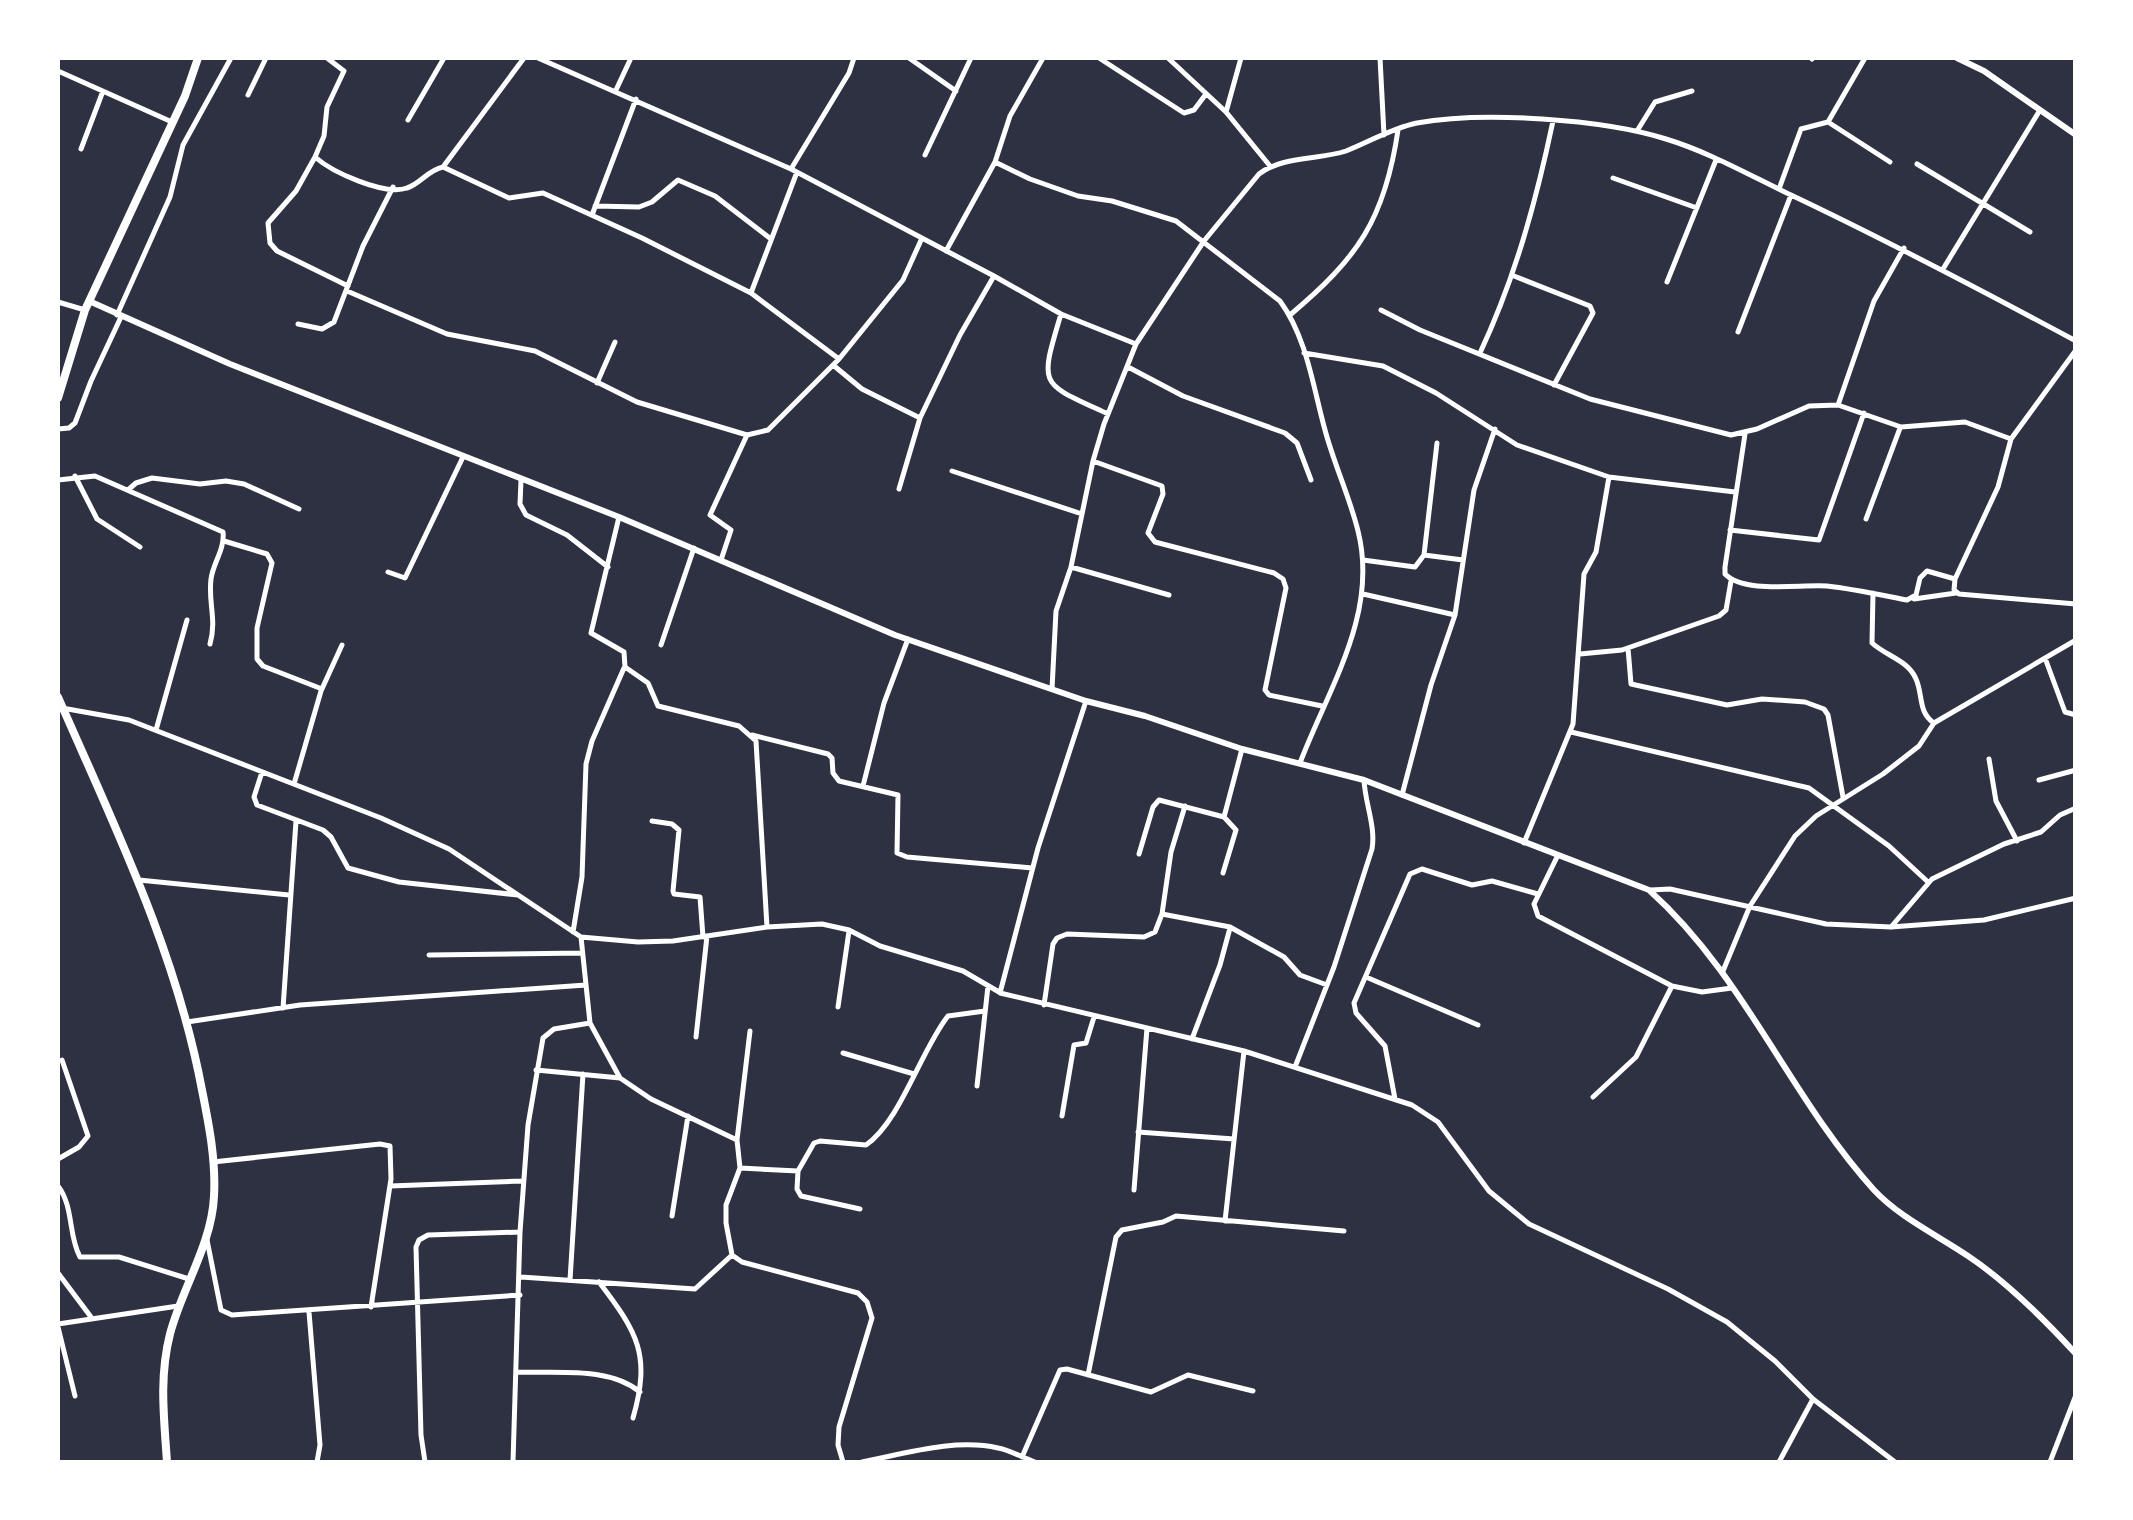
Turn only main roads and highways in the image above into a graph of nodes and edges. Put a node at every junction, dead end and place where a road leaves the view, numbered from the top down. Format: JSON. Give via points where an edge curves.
{"nodes":[{"id":1,"x":198,"y":58,"type":"edge"},
{"id":2,"x":58,"y":398,"type":"edge"},
{"id":3,"x":58,"y":697,"type":"edge"},
{"id":4,"x":167,"y":1462,"type":"edge"}],
"edges":[{"from":1,"to":2,"type":"main road","via":[[87,306]]},
{"from":3,"to":4,"type":"main road","via":[[139,880],[187,1022],[214,1162],[206,1237],[165,1358]]}]}
